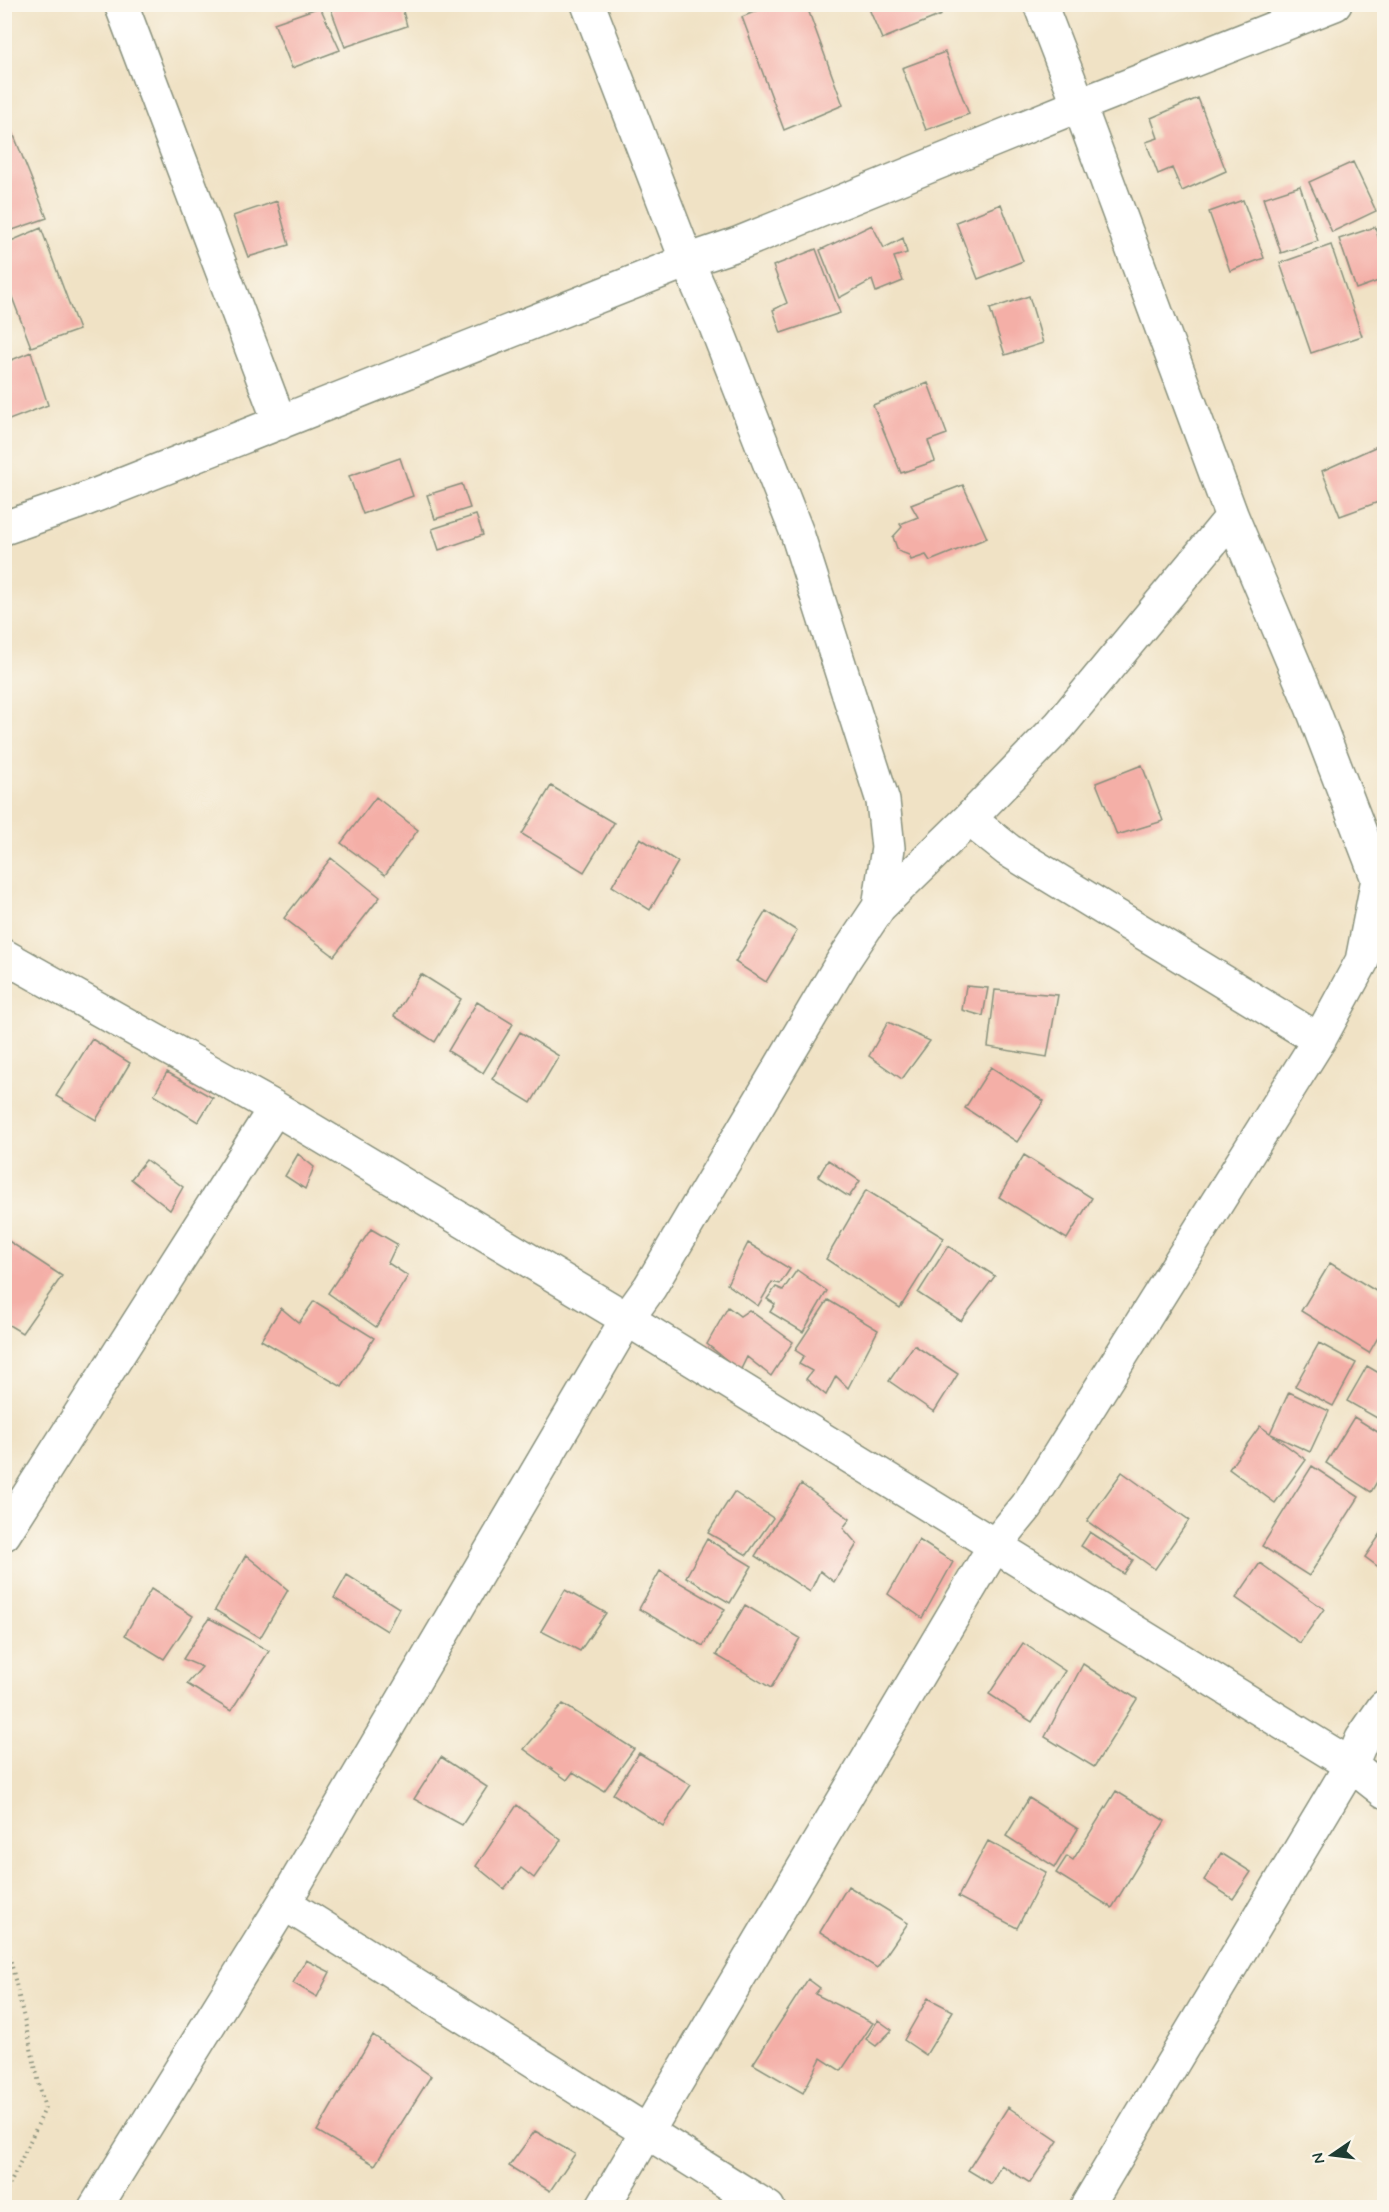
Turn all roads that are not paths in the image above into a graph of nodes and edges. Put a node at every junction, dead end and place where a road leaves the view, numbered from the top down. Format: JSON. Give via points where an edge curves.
{"nodes":[{"id":1,"x":121,"y":4,"type":"edge"},
{"id":2,"x":588,"y":4,"type":"edge"},
{"id":3,"x":1040,"y":4,"type":"edge"},
{"id":4,"x":1335,"y":4,"type":"edge"},
{"id":5,"x":1080,"y":105,"type":"junction"},
{"id":6,"x":687,"y":261,"type":"junction"},
{"id":7,"x":280,"y":423,"type":"junction"},
{"id":8,"x":1232,"y":517,"type":"junction"},
{"id":9,"x":4,"y":528,"type":"edge"},
{"id":10,"x":969,"y":819,"type":"junction"},
{"id":11,"x":879,"y":907,"type":"junction"},
{"id":12,"x":4,"y":956,"type":"edge"},
{"id":13,"x":1319,"y":1040,"type":"junction"},
{"id":14,"x":275,"y":1108,"type":"junction"},
{"id":15,"x":627,"y":1319,"type":"junction"},
{"id":16,"x":4,"y":1534,"type":"edge"},
{"id":17,"x":995,"y":1545,"type":"junction"},
{"id":18,"x":1384,"y":1707,"type":"edge"},
{"id":19,"x":1351,"y":1765,"type":"junction"},
{"id":20,"x":1384,"y":1791,"type":"edge"},
{"id":21,"x":284,"y":1903,"type":"junction"},
{"id":22,"x":648,"y":2132,"type":"junction"},
{"id":23,"x":95,"y":2208,"type":"edge"},
{"id":24,"x":603,"y":2208,"type":"edge"},
{"id":25,"x":768,"y":2208,"type":"edge"},
{"id":26,"x":1086,"y":2208,"type":"edge"}],
"edges":[{"from":1,"to":7,"type":"street"},
{"from":2,"to":6,"type":"street"},
{"from":3,"to":5,"type":"street"},
{"from":4,"to":5,"type":"street"},
{"from":5,"to":6,"type":"street"},
{"from":5,"to":8,"type":"street"},
{"from":6,"to":7,"type":"street"},
{"from":6,"to":11,"type":"street","via":[[797,533],[883,801],[888,849]]},
{"from":7,"to":9,"type":"street"},
{"from":8,"to":10,"type":"street","via":[[1060,725]]},
{"from":8,"to":13,"type":"street","via":[[1312,707],[1378,879],[1362,961]]},
{"from":10,"to":11,"type":"street"},
{"from":10,"to":13,"type":"street","via":[[1008,850]]},
{"from":11,"to":15,"type":"street"},
{"from":12,"to":14,"type":"street"},
{"from":13,"to":17,"type":"street","via":[[1027,1506]]},
{"from":14,"to":15,"type":"street"},
{"from":14,"to":16,"type":"street"},
{"from":15,"to":17,"type":"street"},
{"from":15,"to":21,"type":"street"},
{"from":17,"to":19,"type":"street"},
{"from":17,"to":22,"type":"street"},
{"from":18,"to":19,"type":"street","via":[[1362,1739]]},
{"from":19,"to":20,"type":"street"},
{"from":19,"to":26,"type":"street"},
{"from":21,"to":22,"type":"street"},
{"from":21,"to":23,"type":"street"},
{"from":22,"to":24,"type":"street"},
{"from":22,"to":25,"type":"street"}]}
